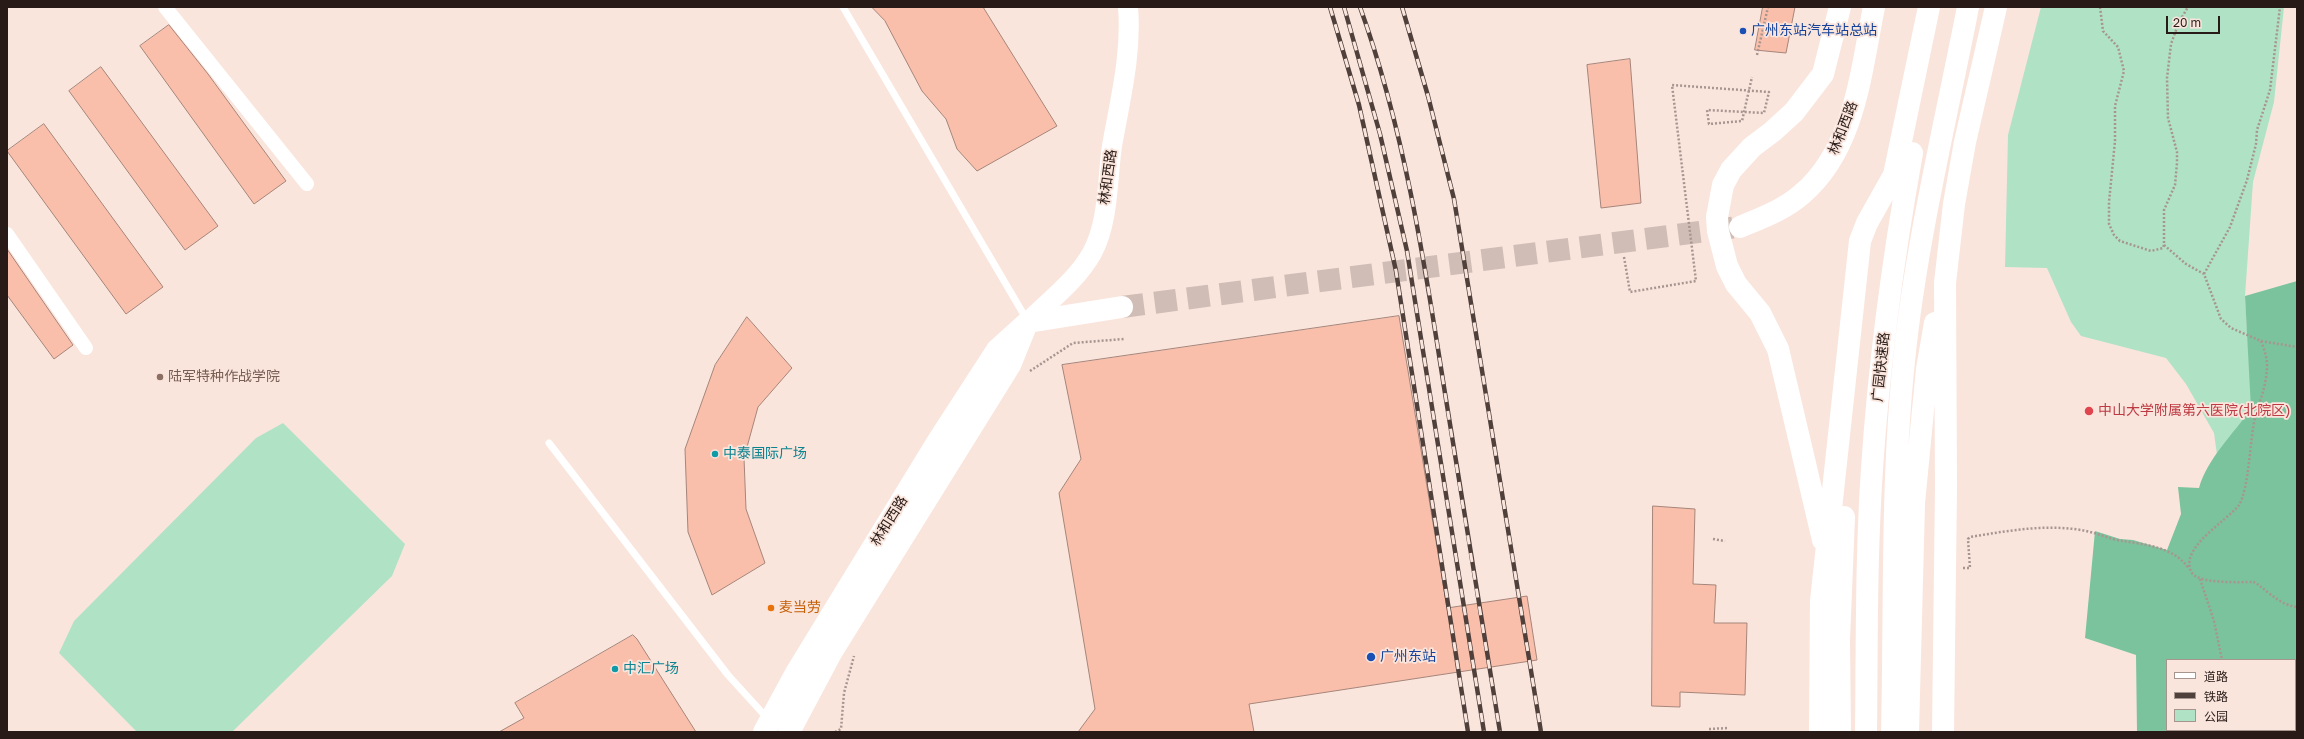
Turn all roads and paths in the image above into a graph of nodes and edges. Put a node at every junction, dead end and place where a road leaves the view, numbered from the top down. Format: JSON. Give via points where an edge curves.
{"nodes":[{"id":1,"x":165,"y":7,"type":"edge"},
{"id":2,"x":843,"y":7,"type":"edge"},
{"id":3,"x":1128,"y":7,"type":"edge"},
{"id":4,"x":1768,"y":7,"type":"edge"},
{"id":5,"x":1834,"y":7,"type":"edge"},
{"id":6,"x":1840,"y":7,"type":"edge"},
{"id":7,"x":1874,"y":7,"type":"edge"},
{"id":8,"x":1914,"y":7,"type":"edge"},
{"id":9,"x":1929,"y":7,"type":"edge"},
{"id":10,"x":1941,"y":7,"type":"edge"},
{"id":11,"x":1968,"y":7,"type":"edge"},
{"id":12,"x":1996,"y":7,"type":"edge"},
{"id":13,"x":2100,"y":7,"type":"edge"},
{"id":14,"x":2188,"y":7,"type":"edge"},
{"id":15,"x":2280,"y":7,"type":"edge"},
{"id":16,"x":1757,"y":54,"type":"dead end"},
{"id":17,"x":1823,"y":74,"type":"junction"},
{"id":18,"x":1752,"y":77,"type":"dead end"},
{"id":19,"x":307,"y":184,"type":"dead end"},
{"id":20,"x":1740,"y":227,"type":"tunnel mouth"},
{"id":21,"x":7,"y":234,"type":"edge"},
{"id":22,"x":2164,"y":245,"type":"junction"},
{"id":23,"x":1947,"y":255,"type":"junction"},
{"id":24,"x":1624,"y":257,"type":"dead end"},
{"id":25,"x":1917,"y":269,"type":"junction"},
{"id":26,"x":2204,"y":274,"type":"junction"},
{"id":27,"x":1122,"y":307,"type":"tunnel mouth"},
{"id":28,"x":1028,"y":322,"type":"junction"},
{"id":29,"x":2261,"y":341,"type":"junction"},
{"id":30,"x":2297,"y":347,"type":"edge"},
{"id":31,"x":86,"y":348,"type":"dead end"},
{"id":32,"x":549,"y":443,"type":"dead end"},
{"id":33,"x":1914,"y":503,"type":"junction"},
{"id":34,"x":1713,"y":539,"type":"dead end"},
{"id":35,"x":1725,"y":541,"type":"dead end"},
{"id":36,"x":1827,"y":555,"type":"junction"},
{"id":37,"x":1945,"y":568,"type":"junction"},
{"id":38,"x":2192,"y":574,"type":"junction"},
{"id":39,"x":2200,"y":579,"type":"junction"},
{"id":40,"x":2297,"y":607,"type":"edge"},
{"id":41,"x":2222,"y":659,"type":"edge"},
{"id":42,"x":844,"y":694,"type":"dead end"},
{"id":43,"x":1729,"y":728,"type":"dead end"},
{"id":44,"x":774,"y":729,"type":"edge"},
{"id":45,"x":1709,"y":729,"type":"dead end"},
{"id":46,"x":836,"y":732,"type":"edge"},
{"id":47,"x":1820,"y":732,"type":"edge"},
{"id":48,"x":1840,"y":732,"type":"edge"},
{"id":49,"x":1866,"y":732,"type":"edge"},
{"id":50,"x":1892,"y":732,"type":"edge"},
{"id":51,"x":1908,"y":732,"type":"edge"},
{"id":52,"x":1943,"y":732,"type":"edge"}],
"edges":[{"from":1,"to":19,"type":"street"},
{"from":2,"to":28,"type":"lane"},
{"from":3,"to":28,"type":"main road","name":"林和西路","via":[[1124,85],[1112,145],[1100,234],[1092,253],[1076,275]]},
{"from":4,"to":16,"type":"path"},
{"from":5,"to":17,"type":"main road"},
{"from":6,"to":17,"type":"main road"},
{"from":7,"to":20,"type":"main road","name":"林和西路","via":[[1851,113],[1837,152],[1823,173],[1802,194],[1774,212]]},
{"from":8,"to":48,"type":"main road","name":"广园快速路","via":[[1872,231],[1858,340],[1844,516],[1839,640]]},
{"from":9,"to":36,"type":"main road","via":[[1894,175],[1867,223],[1860,241]]},
{"from":10,"to":49,"type":"main road","name":"广园快速路","via":[[1903,207],[1888,302],[1876,406],[1868,538]]},
{"from":11,"to":25,"type":"main road","via":[[1923,221]]},
{"from":12,"to":23,"type":"main road","via":[[1965,142]]},
{"from":13,"to":22,"type":"path","via":[[2103,31],[2118,47],[2124,70],[2115,106],[2109,224],[2120,241],[2134,247],[2151,251],[2163,248]]},
{"from":14,"to":22,"type":"path","via":[[2171,44],[2167,78],[2168,118],[2177,152],[2177,164],[2175,185],[2164,210]]},
{"from":15,"to":26,"type":"path","via":[[2270,90],[2257,130],[2247,180],[2230,227]]},
{"from":17,"to":36,"type":"main road","via":[[1794,112],[1752,147],[1732,170],[1723,185],[1717,217],[1727,266],[1736,284],[1760,313],[1778,348]]},
{"from":18,"to":24,"type":"path","via":[[1742,121],[1709,124],[1708,110],[1764,113],[1769,92],[1672,85],[1696,281],[1630,292]]},
{"from":21,"to":31,"type":"street"},
{"from":22,"to":26,"type":"path","via":[[2186,264]]},
{"from":23,"to":33,"type":"main road","via":[[1927,369]]},
{"from":23,"to":37,"type":"main road","via":[[1944,317]]},
{"from":25,"to":33,"type":"main road"},
{"from":25,"to":50,"type":"main road","via":[[1904,361],[1896,476]]},
{"from":26,"to":29,"type":"path","via":[[2221,319],[2231,328]]},
{"from":27,"to":28,"type":"main road"},
{"from":28,"to":44,"type":"main road","name":"林和西路","via":[[997,350],[938,441],[796,673]]},
{"from":29,"to":30,"type":"path"},
{"from":29,"to":38,"type":"path","via":[[2267,364],[2265,385],[2255,419],[2239,504],[2198,542],[2190,561]]},
{"from":32,"to":44,"type":"lane","via":[[728,675]]},
{"from":33,"to":51,"type":"main road"},
{"from":34,"to":35,"type":"path"},
{"from":36,"to":47,"type":"main road","via":[[1821,601]]},
{"from":37,"to":38,"type":"path","via":[[1970,568],[1970,537],[2008,530],[2044,528],[2080,530],[2146,545],[2176,555],[2184,561]]},
{"from":37,"to":52,"type":"main road"},
{"from":38,"to":39,"type":"path"},
{"from":39,"to":40,"type":"path","via":[[2255,582],[2281,603]]},
{"from":39,"to":41,"type":"path","via":[[2214,620]]},
{"from":42,"to":46,"type":"path","via":[[841,729]]},
{"from":43,"to":45,"type":"path"}]}
